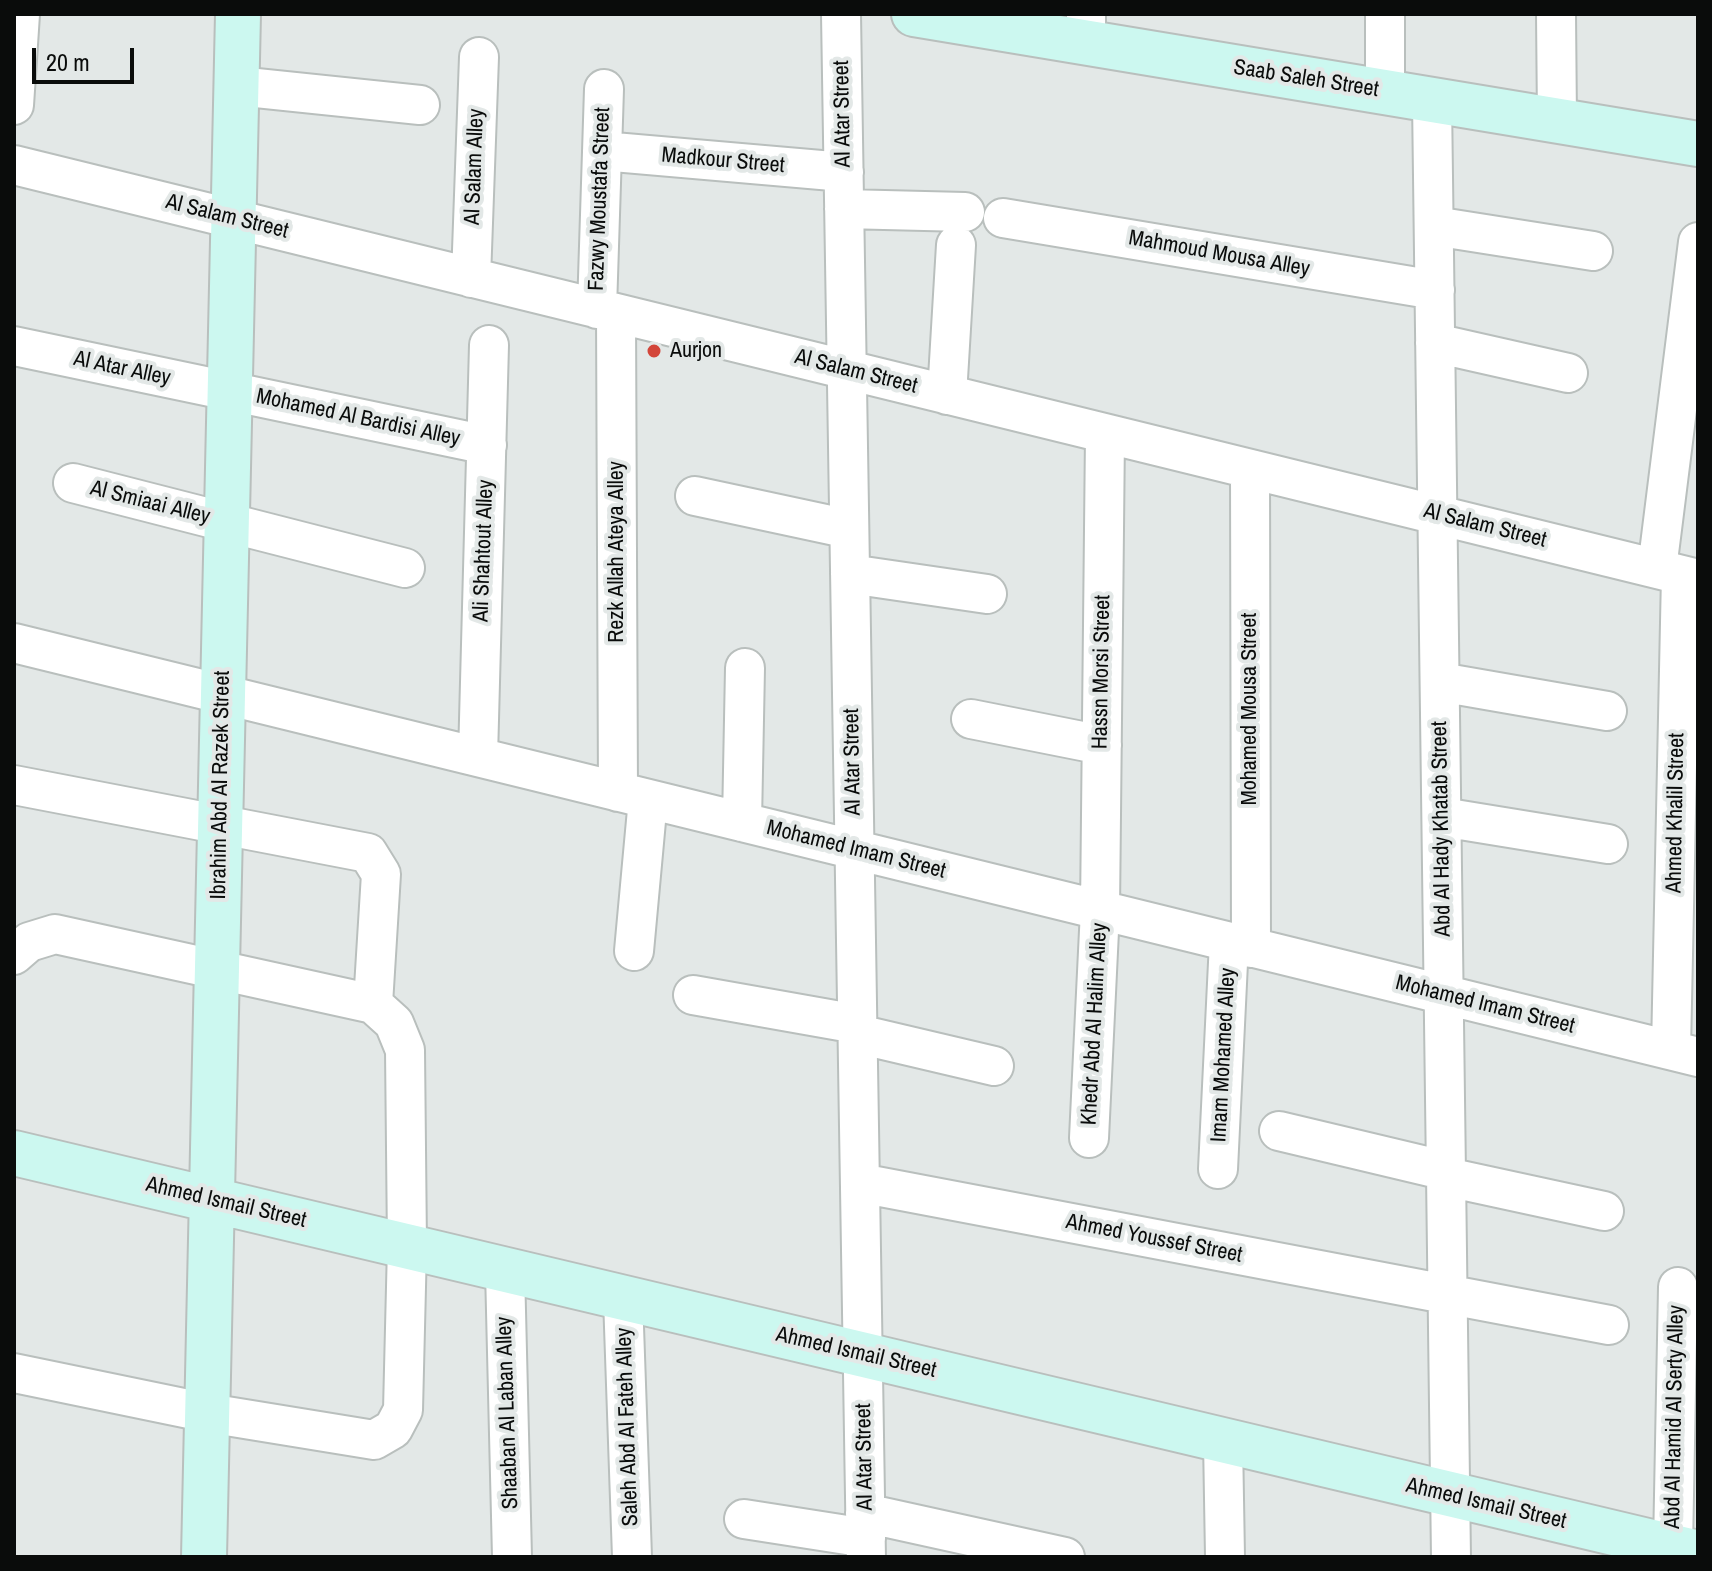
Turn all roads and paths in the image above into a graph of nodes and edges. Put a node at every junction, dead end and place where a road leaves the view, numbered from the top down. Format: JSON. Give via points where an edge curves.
{"nodes":[{"id":1,"x":20,"y":14,"type":"edge"},
{"id":2,"x":238,"y":14,"type":"edge"},
{"id":3,"x":841,"y":14,"type":"edge"},
{"id":4,"x":914,"y":14,"type":"edge"},
{"id":5,"x":1385,"y":14,"type":"edge"},
{"id":6,"x":1556,"y":14,"type":"edge"},
{"id":7,"x":1086,"y":28,"type":"edge"},
{"id":8,"x":479,"y":57,"type":"dead end"},
{"id":9,"x":237,"y":86,"type":"junction"},
{"id":10,"x":604,"y":89,"type":"dead end"},
{"id":11,"x":1385,"y":92,"type":"junction"},
{"id":12,"x":1432,"y":100,"type":"junction"},
{"id":13,"x":14,"y":105,"type":"edge"},
{"id":14,"x":420,"y":105,"type":"dead end"},
{"id":15,"x":1557,"y":120,"type":"junction"},
{"id":16,"x":1698,"y":144,"type":"edge"},
{"id":17,"x":602,"y":151,"type":"junction"},
{"id":18,"x":14,"y":165,"type":"edge"},
{"id":19,"x":844,"y":172,"type":"junction"},
{"id":20,"x":844,"y":209,"type":"junction"},
{"id":21,"x":1003,"y":218,"type":"dead end"},
{"id":22,"x":234,"y":219,"type":"junction"},
{"id":23,"x":1434,"y":226,"type":"junction"},
{"id":24,"x":1698,"y":242,"type":"edge"},
{"id":25,"x":1593,"y":251,"type":"dead end"},
{"id":26,"x":471,"y":278,"type":"junction"},
{"id":27,"x":1435,"y":290,"type":"junction"},
{"id":28,"x":606,"y":311,"type":"junction"},
{"id":29,"x":1435,"y":343,"type":"junction"},
{"id":30,"x":489,"y":345,"type":"dead end"},
{"id":31,"x":14,"y":346,"type":"edge"},
{"id":32,"x":847,"y":369,"type":"junction"},
{"id":33,"x":1568,"y":373,"type":"dead end"},
{"id":34,"x":230,"y":391,"type":"junction"},
{"id":35,"x":947,"y":395,"type":"junction"},
{"id":36,"x":1105,"y":434,"type":"junction"},
{"id":37,"x":487,"y":445,"type":"junction"},
{"id":38,"x":1250,"y":470,"type":"junction"},
{"id":39,"x":73,"y":483,"type":"dead end"},
{"id":40,"x":695,"y":496,"type":"dead end"},
{"id":41,"x":1438,"y":514,"type":"junction"},
{"id":42,"x":226,"y":523,"type":"junction"},
{"id":43,"x":849,"y":529,"type":"junction"},
{"id":44,"x":405,"y":568,"type":"dead end"},
{"id":45,"x":850,"y":574,"type":"junction"},
{"id":46,"x":1678,"y":575,"type":"edge"},
{"id":47,"x":987,"y":594,"type":"dead end"},
{"id":48,"x":14,"y":643,"type":"edge"},
{"id":49,"x":745,"y":668,"type":"dead end"},
{"id":50,"x":1440,"y":682,"type":"junction"},
{"id":51,"x":223,"y":694,"type":"junction"},
{"id":52,"x":1607,"y":711,"type":"dead end"},
{"id":53,"x":971,"y":719,"type":"dead end"},
{"id":54,"x":1102,"y":745,"type":"junction"},
{"id":55,"x":478,"y":757,"type":"junction"},
{"id":56,"x":14,"y":785,"type":"edge"},
{"id":57,"x":633,"y":795,"type":"junction"},
{"id":58,"x":1442,"y":817,"type":"junction"},
{"id":59,"x":742,"y":822,"type":"junction"},
{"id":60,"x":220,"y":825,"type":"junction"},
{"id":61,"x":1608,"y":844,"type":"dead end"},
{"id":62,"x":855,"y":849,"type":"junction"},
{"id":63,"x":1100,"y":910,"type":"junction"},
{"id":64,"x":1240,"y":945,"type":"junction"},
{"id":65,"x":634,"y":951,"type":"dead end"},
{"id":66,"x":14,"y":955,"type":"edge"},
{"id":67,"x":217,"y":969,"type":"junction"},
{"id":68,"x":693,"y":995,"type":"dead end"},
{"id":69,"x":1444,"y":995,"type":"junction"},
{"id":70,"x":373,"y":1004,"type":"junction"},
{"id":71,"x":858,"y":1029,"type":"junction"},
{"id":72,"x":1684,"y":1054,"type":"edge"},
{"id":73,"x":994,"y":1066,"type":"dead end"},
{"id":74,"x":1279,"y":1131,"type":"dead end"},
{"id":75,"x":1089,"y":1138,"type":"dead end"},
{"id":76,"x":14,"y":1153,"type":"edge"},
{"id":77,"x":1218,"y":1169,"type":"dead end"},
{"id":78,"x":1447,"y":1174,"type":"junction"},
{"id":79,"x":860,"y":1183,"type":"junction"},
{"id":80,"x":212,"y":1200,"type":"junction"},
{"id":81,"x":1604,"y":1211,"type":"dead end"},
{"id":82,"x":407,"y":1246,"type":"junction"},
{"id":83,"x":505,"y":1270,"type":"junction"},
{"id":84,"x":1678,"y":1287,"type":"dead end"},
{"id":85,"x":1448,"y":1296,"type":"junction"},
{"id":86,"x":623,"y":1298,"type":"junction"},
{"id":87,"x":1609,"y":1325,"type":"dead end"},
{"id":88,"x":863,"y":1355,"type":"junction"},
{"id":89,"x":14,"y":1373,"type":"edge"},
{"id":90,"x":208,"y":1413,"type":"junction"},
{"id":91,"x":1223,"y":1440,"type":"junction"},
{"id":92,"x":1451,"y":1497,"type":"junction"},
{"id":93,"x":744,"y":1519,"type":"dead end"},
{"id":94,"x":866,"y":1536,"type":"edge"},
{"id":95,"x":1689,"y":1552,"type":"edge"},
{"id":96,"x":204,"y":1557,"type":"edge"},
{"id":97,"x":512,"y":1557,"type":"edge"},
{"id":98,"x":632,"y":1557,"type":"edge"},
{"id":99,"x":1065,"y":1557,"type":"edge"},
{"id":100,"x":1225,"y":1557,"type":"edge"},
{"id":101,"x":1451,"y":1557,"type":"edge"}],
"edges":[{"from":1,"to":13,"type":"street"},
{"from":2,"to":9,"type":"street","name":"Ibrahim Abd Al Razek Street"},
{"from":3,"to":19,"type":"street","name":"Al Atar Street"},
{"from":4,"to":7,"type":"street","name":"Saab Saleh Street"},
{"from":5,"to":11,"type":"street"},
{"from":6,"to":15,"type":"street"},
{"from":7,"to":11,"type":"street","name":"Saab Saleh Street"},
{"from":8,"to":26,"type":"street","name":"Al Salam Alley"},
{"from":9,"to":14,"type":"street"},
{"from":9,"to":22,"type":"street","name":"Ibrahim Abd Al Razek Street"},
{"from":10,"to":17,"type":"street","name":"Fazwy Moustafa Street"},
{"from":11,"to":12,"type":"street","name":"Saab Saleh Street"},
{"from":12,"to":15,"type":"street","name":"Saab Saleh Street"},
{"from":12,"to":23,"type":"street","name":"Abd Al Hady Khatab Street"},
{"from":15,"to":16,"type":"street","name":"Saab Saleh Street"},
{"from":17,"to":19,"type":"street","name":"Madkour Street"},
{"from":17,"to":28,"type":"street","name":"Fazwy Moustafa Street"},
{"from":18,"to":22,"type":"street","name":"Al Salam Street"},
{"from":19,"to":20,"type":"street","name":"Al Atar Street"},
{"from":20,"to":32,"type":"street","name":"Al Atar Street"},
{"from":20,"to":35,"type":"street","via":[[960,228]]},
{"from":21,"to":27,"type":"street","name":"Mahmoud Mousa Alley"},
{"from":22,"to":26,"type":"street","name":"Al Salam Street"},
{"from":22,"to":34,"type":"street","name":"Ibrahim Abd Al Razek Street"},
{"from":23,"to":25,"type":"street"},
{"from":23,"to":27,"type":"street","name":"Abd Al Hady Khatab Street"},
{"from":24,"to":46,"type":"street","name":"Ahmed Khalil Street"},
{"from":26,"to":28,"type":"street","name":"Al Salam Street"},
{"from":27,"to":29,"type":"street","name":"Abd Al Hady Khatab Street"},
{"from":28,"to":32,"type":"street","name":"Al Salam Street"},
{"from":28,"to":57,"type":"street","name":"Rezk Allah Ateya Alley"},
{"from":29,"to":33,"type":"street"},
{"from":29,"to":41,"type":"street","name":"Abd Al Hady Khatab Street"},
{"from":30,"to":37,"type":"street","name":"Ali Shahtout Alley"},
{"from":31,"to":34,"type":"street","name":"Al Atar Alley"},
{"from":32,"to":35,"type":"street","name":"Al Salam Street"},
{"from":32,"to":43,"type":"street","name":"Al Atar Street"},
{"from":34,"to":37,"type":"street","name":"Mohamed Al Bardisi Alley"},
{"from":34,"to":42,"type":"street","name":"Ibrahim Abd Al Razek Street"},
{"from":35,"to":36,"type":"street","name":"Al Salam Street"},
{"from":36,"to":38,"type":"street","name":"Al Salam Street"},
{"from":36,"to":54,"type":"street","name":"Hassn Morsi Street"},
{"from":37,"to":55,"type":"street","name":"Ali Shahtout Alley"},
{"from":38,"to":41,"type":"street","name":"Al Salam Street"},
{"from":38,"to":64,"type":"street","name":"Mohamed Mousa Street"},
{"from":39,"to":42,"type":"street","name":"Al Smiaai Alley"},
{"from":40,"to":43,"type":"street"},
{"from":41,"to":46,"type":"street","name":"Al Salam Street"},
{"from":41,"to":50,"type":"street","name":"Abd Al Hady Khatab Street"},
{"from":42,"to":44,"type":"street","name":"Al Smiaai Alley"},
{"from":42,"to":51,"type":"street","name":"Ibrahim Abd Al Razek Street"},
{"from":43,"to":45,"type":"street","name":"Al Atar Street"},
{"from":45,"to":47,"type":"street"},
{"from":45,"to":62,"type":"street","name":"Al Atar Street"},
{"from":46,"to":72,"type":"street","name":"Ahmed Khalil Street"},
{"from":48,"to":51,"type":"street","name":"Mohamed Imam Street"},
{"from":49,"to":59,"type":"street"},
{"from":50,"to":52,"type":"street"},
{"from":50,"to":58,"type":"street","name":"Abd Al Hady Khatab Street"},
{"from":51,"to":55,"type":"street","name":"Mohamed Imam Street"},
{"from":51,"to":60,"type":"street","name":"Ibrahim Abd Al Razek Street"},
{"from":53,"to":54,"type":"street"},
{"from":54,"to":63,"type":"street","name":"Hassn Morsi Street"},
{"from":55,"to":57,"type":"street","name":"Mohamed Imam Street"},
{"from":56,"to":60,"type":"street"},
{"from":57,"to":59,"type":"street","name":"Mohamed Imam Street"},
{"from":57,"to":65,"type":"street","name":"Rezk Allah Ateya Alley"},
{"from":58,"to":61,"type":"street"},
{"from":58,"to":69,"type":"street","name":"Abd Al Hady Khatab Street"},
{"from":59,"to":62,"type":"street","name":"Mohamed Imam Street"},
{"from":60,"to":67,"type":"street","name":"Ibrahim Abd Al Razek Street"},
{"from":60,"to":70,"type":"street","via":[[368,853],[374,859],[381,874]]},
{"from":62,"to":63,"type":"street","name":"Mohamed Imam Street"},
{"from":62,"to":71,"type":"street","name":"Al Atar Street"},
{"from":63,"to":64,"type":"street","name":"Mohamed Imam Street"},
{"from":63,"to":75,"type":"street","name":"Khedr Abd Al Halim Alley"},
{"from":64,"to":69,"type":"street","name":"Mohamed Imam Street"},
{"from":64,"to":77,"type":"street","name":"Imam Mohamed Alley"},
{"from":66,"to":67,"type":"street","via":[[29,942],[55,934]]},
{"from":67,"to":70,"type":"street"},
{"from":67,"to":80,"type":"street","name":"Ibrahim Abd Al Razek Street"},
{"from":68,"to":71,"type":"street"},
{"from":69,"to":72,"type":"street","name":"Mohamed Imam Street"},
{"from":69,"to":78,"type":"street","name":"Abd Al Hady Khatab Street"},
{"from":70,"to":82,"type":"street","via":[[394,1023],[405,1050]]},
{"from":71,"to":73,"type":"street"},
{"from":71,"to":79,"type":"street","name":"Al Atar Street"},
{"from":74,"to":78,"type":"street"},
{"from":76,"to":80,"type":"street","name":"Ahmed Ismail Street"},
{"from":78,"to":81,"type":"street"},
{"from":78,"to":85,"type":"street","name":"Abd Al Hady Khatab Street"},
{"from":79,"to":85,"type":"street","name":"Ahmed Youssef Street"},
{"from":79,"to":88,"type":"street","name":"Al Atar Street"},
{"from":80,"to":82,"type":"street","name":"Ahmed Ismail Street"},
{"from":80,"to":90,"type":"street","name":"Ibrahim Abd Al Razek Street"},
{"from":82,"to":83,"type":"street","name":"Ahmed Ismail Street"},
{"from":82,"to":90,"type":"street","via":[[403,1410],[384,1437],[363,1441]]},
{"from":83,"to":86,"type":"street","name":"Ahmed Ismail Street"},
{"from":83,"to":97,"type":"street","name":"Shaaban Al Laban Alley"},
{"from":84,"to":95,"type":"street","name":"Abd Al Hamid Al Serty Alley"},
{"from":85,"to":87,"type":"street","name":"Ahmed Youssef Street"},
{"from":85,"to":92,"type":"street","name":"Abd Al Hady Khatab Street"},
{"from":86,"to":88,"type":"street","name":"Ahmed Ismail Street"},
{"from":86,"to":98,"type":"street","name":"Saleh Abd Al Fateh Alley"},
{"from":88,"to":91,"type":"street","name":"Ahmed Ismail Street"},
{"from":88,"to":94,"type":"street","name":"Al Atar Street"},
{"from":89,"to":90,"type":"street"},
{"from":90,"to":96,"type":"street","name":"Ibrahim Abd Al Razek Street"},
{"from":91,"to":92,"type":"street","name":"Ahmed Ismail Street"},
{"from":91,"to":100,"type":"street"},
{"from":92,"to":95,"type":"street","name":"Ahmed Ismail Street"},
{"from":92,"to":101,"type":"street","name":"Abd Al Hady Khatab Street"},
{"from":93,"to":94,"type":"street"},
{"from":94,"to":99,"type":"street"}]}
